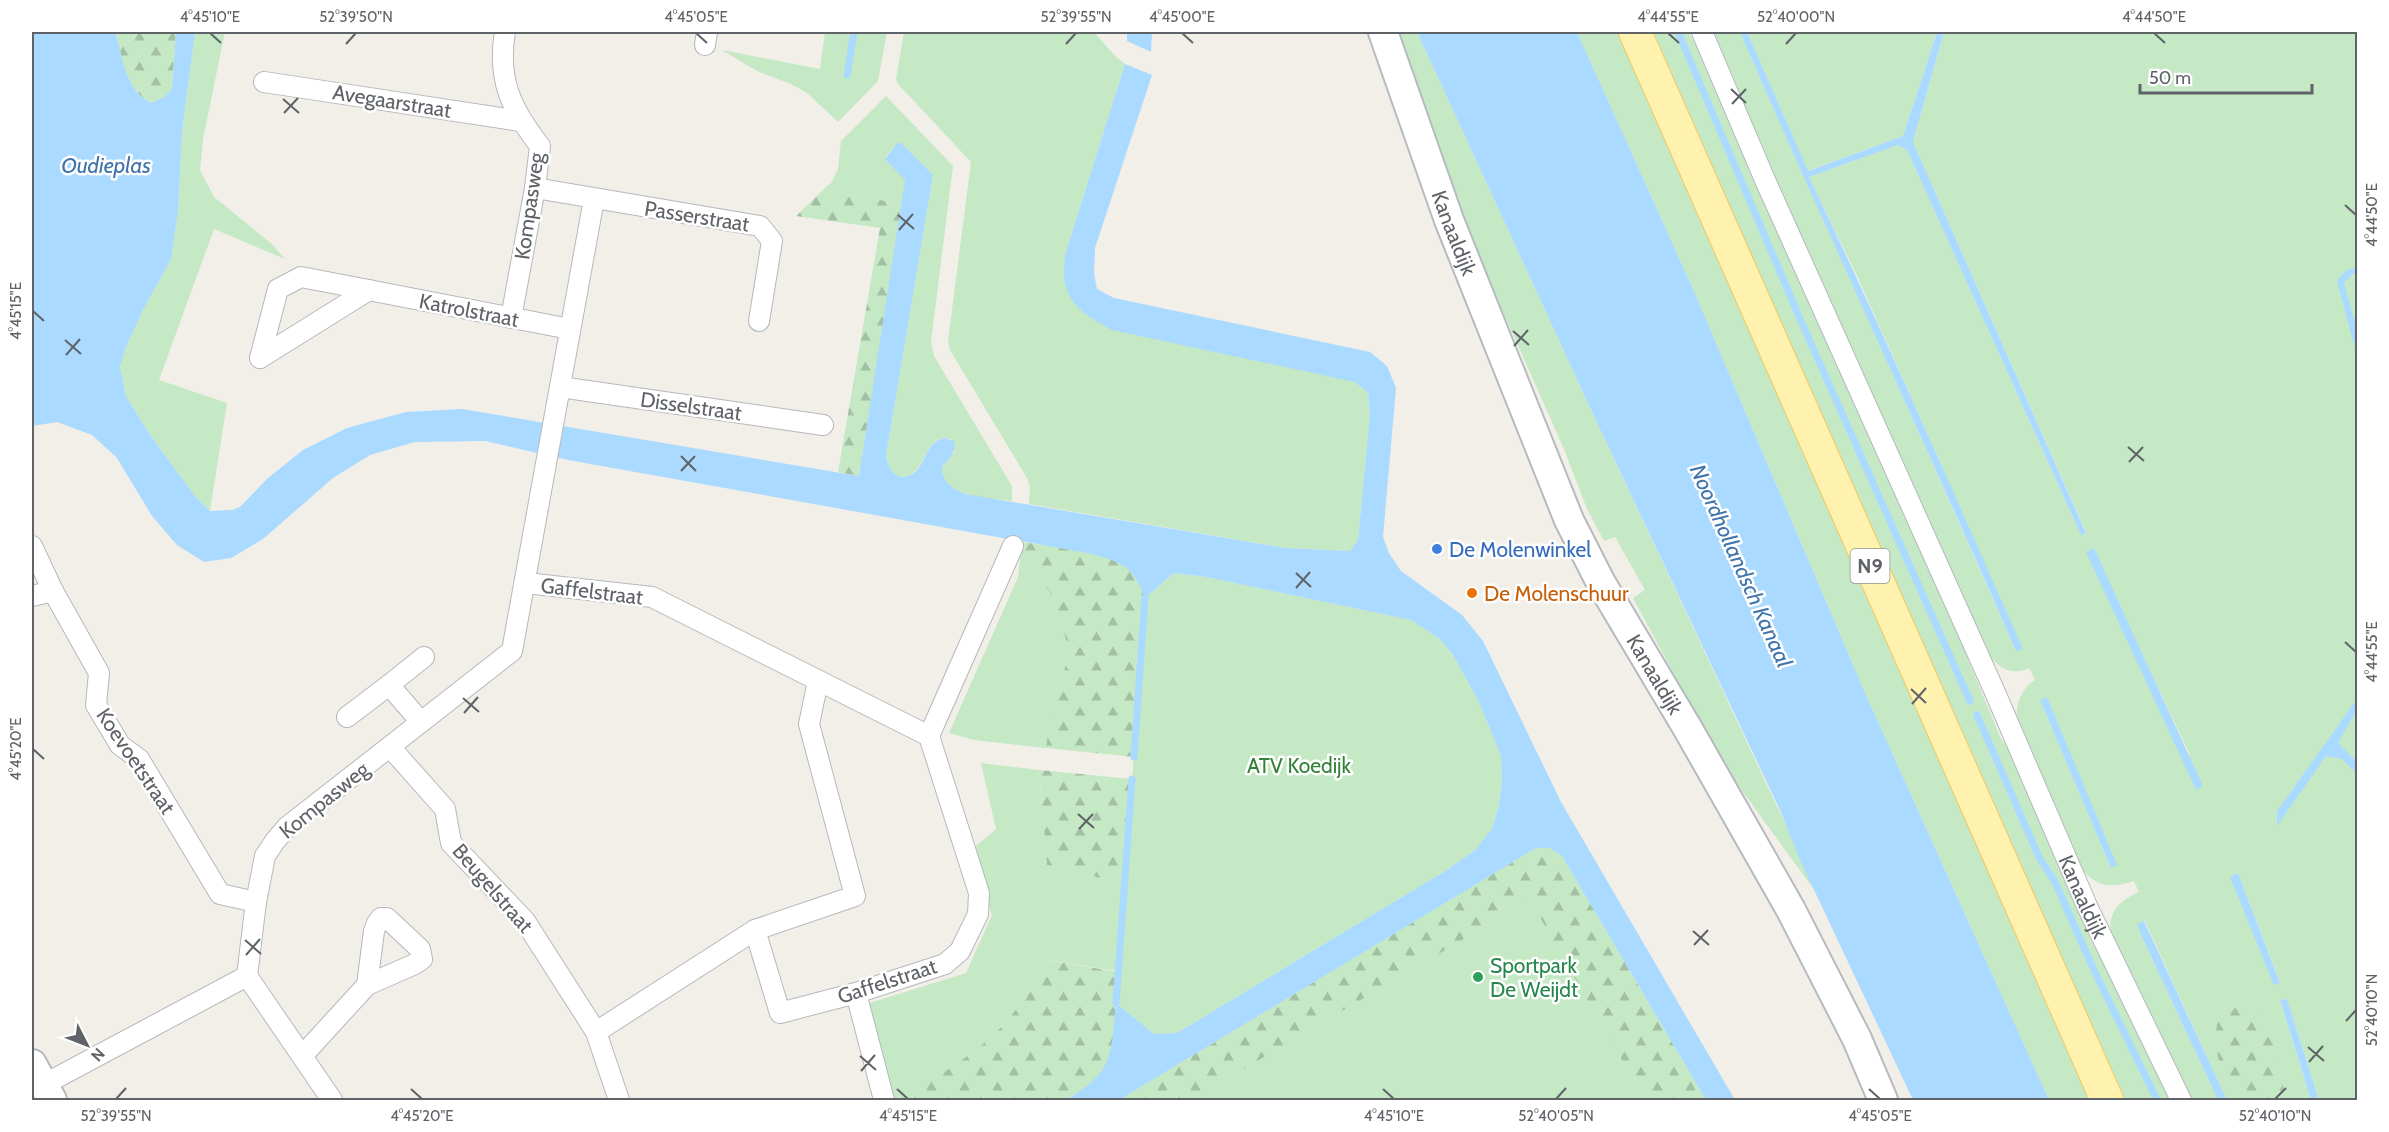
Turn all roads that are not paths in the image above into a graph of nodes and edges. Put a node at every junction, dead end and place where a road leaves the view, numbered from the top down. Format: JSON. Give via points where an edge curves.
{"nodes":[{"id":1,"x":505,"y":32,"type":"edge"},
{"id":2,"x":1383,"y":32,"type":"edge"},
{"id":3,"x":1635,"y":32,"type":"edge"},
{"id":4,"x":1702,"y":32,"type":"edge"},
{"id":5,"x":264,"y":82,"type":"dead end"},
{"id":6,"x":520,"y":121,"type":"junction"},
{"id":7,"x":535,"y":188,"type":"junction"},
{"id":8,"x":594,"y":199,"type":"junction"},
{"id":9,"x":369,"y":290,"type":"junction"},
{"id":10,"x":511,"y":318,"type":"junction"},
{"id":11,"x":759,"y":321,"type":"dead end"},
{"id":12,"x":570,"y":329,"type":"junction"},
{"id":13,"x":560,"y":387,"type":"junction"},
{"id":14,"x":823,"y":425,"type":"dead end"},
{"id":15,"x":32,"y":546,"type":"edge"},
{"id":16,"x":1013,"y":546,"type":"dead end"},
{"id":17,"x":526,"y":583,"type":"junction"},
{"id":18,"x":53,"y":591,"type":"junction"},
{"id":19,"x":32,"y":596,"type":"edge"},
{"id":20,"x":424,"y":657,"type":"dead end"},
{"id":21,"x":818,"y":681,"type":"junction"},
{"id":22,"x":389,"y":685,"type":"junction"},
{"id":23,"x":347,"y":717,"type":"dead end"},
{"id":24,"x":421,"y":722,"type":"junction"},
{"id":25,"x":929,"y":736,"type":"junction"},
{"id":26,"x":390,"y":747,"type":"junction"},
{"id":27,"x":256,"y":902,"type":"junction"},
{"id":28,"x":755,"y":930,"type":"junction"},
{"id":29,"x":247,"y":976,"type":"junction"},
{"id":30,"x":367,"y":986,"type":"dead end"},
{"id":31,"x":856,"y":993,"type":"junction"},
{"id":32,"x":596,"y":1032,"type":"junction"},
{"id":33,"x":303,"y":1054,"type":"junction"},
{"id":34,"x":42,"y":1083,"type":"edge"},
{"id":35,"x":332,"y":1101,"type":"edge"},
{"id":36,"x":619,"y":1101,"type":"edge"},
{"id":37,"x":884,"y":1101,"type":"edge"},
{"id":38,"x":1883,"y":1101,"type":"edge"},
{"id":39,"x":2107,"y":1101,"type":"edge"},
{"id":40,"x":2181,"y":1101,"type":"edge"}],
"edges":[{"from":1,"to":6,"type":"street","name":"Kompasweg","via":[[505,83]]},
{"from":2,"to":38,"type":"street","name":"Kanaaldijk","via":[[1449,220],[1569,520],[1601,583],[1791,910],[1857,1039]]},
{"from":3,"to":39,"type":"main road","number":"N9"},
{"from":4,"to":40,"type":"street","name":"Kanaaldijk","via":[[2087,906]]},
{"from":5,"to":6,"type":"street","name":"Avegaarstraat"},
{"from":6,"to":7,"type":"street","name":"Kompasweg","via":[[540,146]]},
{"from":7,"to":8,"type":"street","name":"Passerstraat"},
{"from":7,"to":10,"type":"street","name":"Kompasweg"},
{"from":8,"to":11,"type":"street","name":"Passerstraat","via":[[760,226],[772,241]]},
{"from":8,"to":12,"type":"street"},
{"from":9,"to":9,"type":"street","name":"Katrolstraat","via":[[339,309],[260,358],[278,289],[302,278]]},
{"from":9,"to":10,"type":"street","name":"Katrolstraat"},
{"from":10,"to":12,"type":"street","name":"Katrolstraat"},
{"from":12,"to":13,"type":"street"},
{"from":13,"to":14,"type":"street","name":"Disselstraat"},
{"from":13,"to":17,"type":"street","name":"Kompasweg"},
{"from":15,"to":18,"type":"street","name":"Koevoetstraat"},
{"from":16,"to":25,"type":"street"},
{"from":17,"to":21,"type":"street","name":"Gaffelstraat","via":[[652,597]]},
{"from":17,"to":24,"type":"street","name":"Kompasweg","via":[[512,651]]},
{"from":18,"to":19,"type":"street"},
{"from":18,"to":27,"type":"street","name":"Koevoetstraat","via":[[99,672],[96,705],[120,745],[139,759],[220,894]]},
{"from":20,"to":22,"type":"street"},
{"from":21,"to":25,"type":"street","name":"Gaffelstraat"},
{"from":21,"to":28,"type":"street","via":[[809,724],[855,896]]},
{"from":22,"to":23,"type":"street"},
{"from":22,"to":24,"type":"street"},
{"from":24,"to":26,"type":"street","name":"Kompasweg"},
{"from":25,"to":31,"type":"street","name":"Gaffelstraat","via":[[979,893],[978,914],[960,951],[945,964]]},
{"from":26,"to":27,"type":"street","name":"Kompasweg","via":[[287,827],[265,856]]},
{"from":26,"to":32,"type":"street","name":"Beugelstraat","via":[[445,809],[451,843],[525,921]]},
{"from":27,"to":29,"type":"street","name":"Kompasweg"},
{"from":28,"to":31,"type":"street","name":"Gaffelstraat","via":[[780,1013]]},
{"from":28,"to":32,"type":"street"},
{"from":29,"to":33,"type":"street"},
{"from":29,"to":34,"type":"street"},
{"from":30,"to":33,"type":"street"},
{"from":31,"to":37,"type":"street"},
{"from":32,"to":36,"type":"street","name":"Beugelstraat"},
{"from":33,"to":35,"type":"street"}]}
